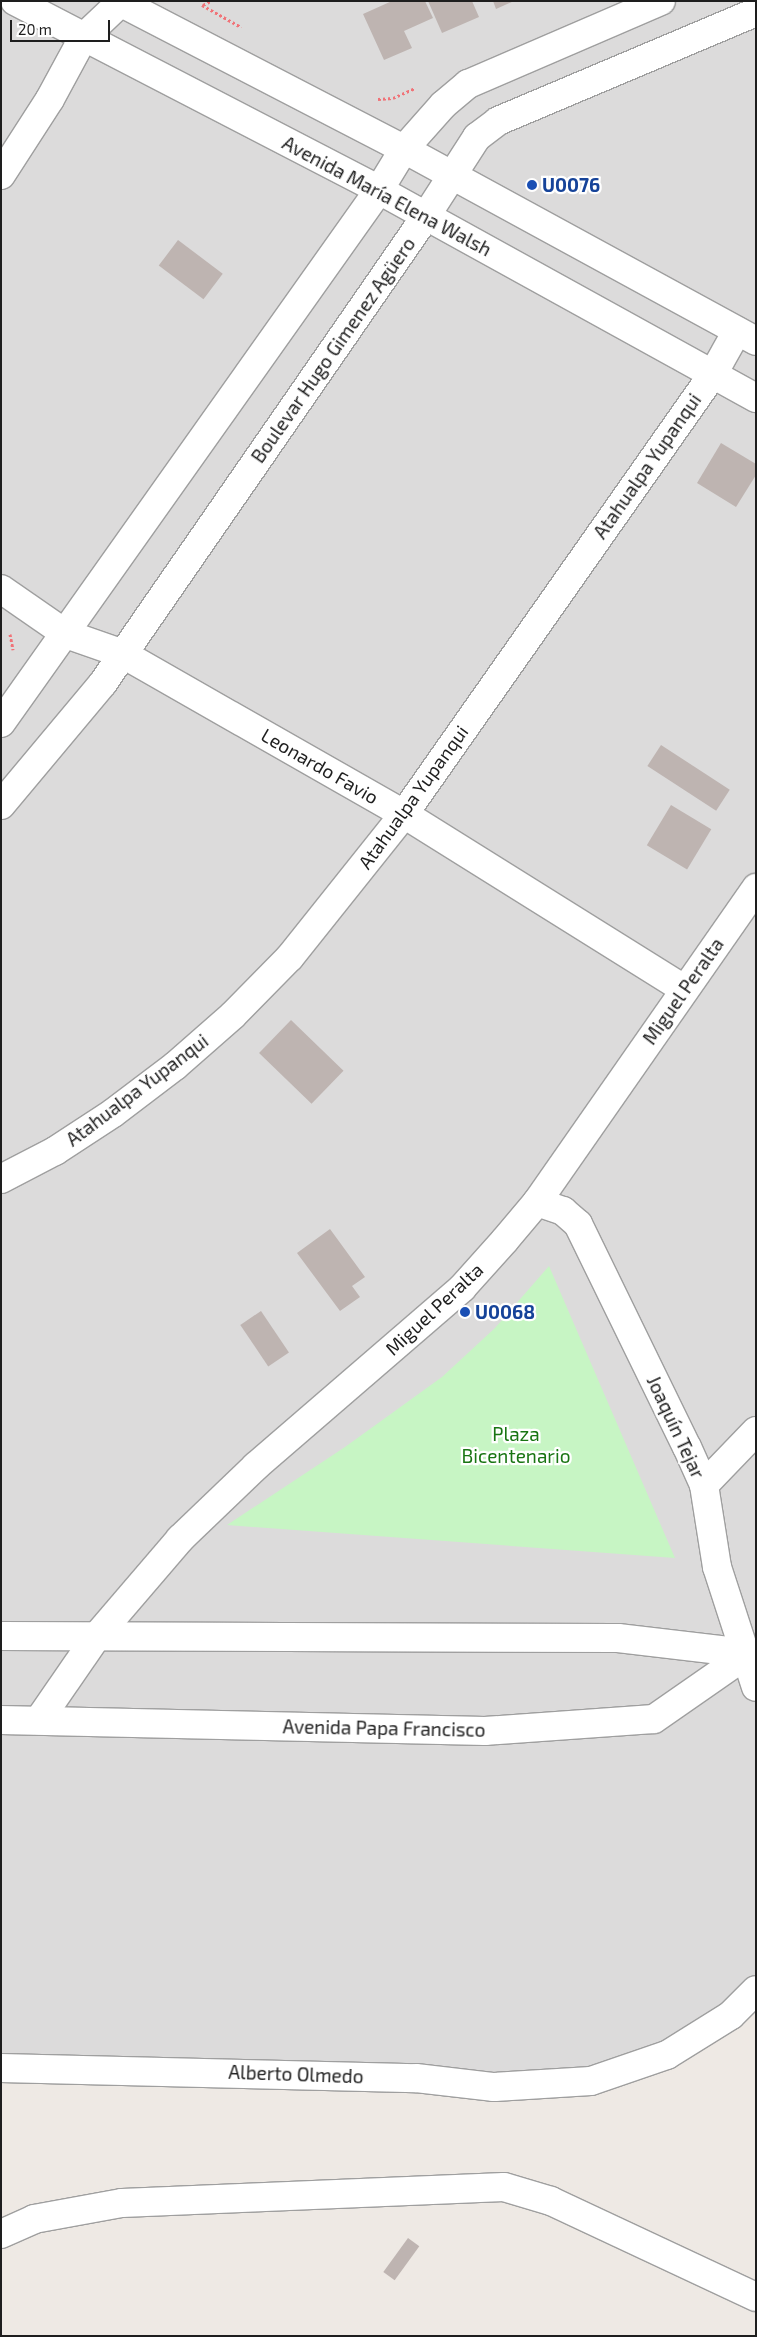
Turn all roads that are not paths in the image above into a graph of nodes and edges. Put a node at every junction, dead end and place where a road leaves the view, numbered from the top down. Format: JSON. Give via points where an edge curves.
{"nodes":[{"id":1,"x":15,"y":1,"type":"edge"},
{"id":2,"x":661,"y":1,"type":"edge"},
{"id":3,"x":120,"y":2,"type":"edge"},
{"id":4,"x":756,"y":12,"type":"edge"},
{"id":5,"x":83,"y":38,"type":"junction"},
{"id":6,"x":404,"y":150,"type":"junction"},
{"id":7,"x":1,"y":175,"type":"edge"},
{"id":8,"x":453,"y":176,"type":"junction"},
{"id":9,"x":379,"y":190,"type":"junction"},
{"id":10,"x":426,"y":216,"type":"junction"},
{"id":11,"x":746,"y":336,"type":"edge"},
{"id":12,"x":713,"y":374,"type":"junction"},
{"id":13,"x":756,"y":398,"type":"edge"},
{"id":14,"x":1,"y":589,"type":"edge"},
{"id":15,"x":66,"y":634,"type":"junction"},
{"id":16,"x":123,"y":654,"type":"junction"},
{"id":17,"x":1,"y":723,"type":"edge"},
{"id":18,"x":1,"y":805,"type":"edge"},
{"id":19,"x":404,"y":814,"type":"junction"},
{"id":20,"x":756,"y":888,"type":"edge"},
{"id":21,"x":684,"y":989,"type":"junction"},
{"id":22,"x":1,"y":1179,"type":"edge"},
{"id":23,"x":537,"y":1202,"type":"junction"},
{"id":24,"x":756,"y":1431,"type":"edge"},
{"id":25,"x":704,"y":1485,"type":"junction"},
{"id":26,"x":1,"y":1636,"type":"edge"},
{"id":27,"x":97,"y":1636,"type":"junction"},
{"id":28,"x":751,"y":1654,"type":"edge"},
{"id":29,"x":756,"y":1687,"type":"edge"},
{"id":30,"x":1,"y":1720,"type":"edge"},
{"id":31,"x":39,"y":1720,"type":"junction"},
{"id":32,"x":756,"y":1990,"type":"edge"},
{"id":33,"x":1,"y":2068,"type":"edge"},
{"id":34,"x":1,"y":2234,"type":"edge"},
{"id":35,"x":756,"y":2297,"type":"edge"}],
"edges":[{"from":1,"to":5,"type":"street","name":"Avenida María Elena Walsh"},
{"from":2,"to":6,"type":"street","via":[[468,84],[443,105]]},
{"from":3,"to":5,"type":"street"},
{"from":3,"to":6,"type":"street"},
{"from":4,"to":8,"type":"street","name":"Boulevar Hugo Gimenez Agüero","via":[[498,122],[477,137]]},
{"from":5,"to":7,"type":"street","via":[[50,99]]},
{"from":5,"to":9,"type":"street","name":"Avenida María Elena Walsh"},
{"from":6,"to":8,"type":"street"},
{"from":6,"to":9,"type":"street"},
{"from":8,"to":10,"type":"street","name":"Boulevar Hugo Gimenez Agüero"},
{"from":8,"to":11,"type":"street"},
{"from":9,"to":10,"type":"street","name":"Avenida María Elena Walsh"},
{"from":9,"to":15,"type":"street"},
{"from":10,"to":12,"type":"street","name":"Avenida María Elena Walsh"},
{"from":10,"to":16,"type":"street","name":"Boulevar Hugo Gimenez Agüero"},
{"from":11,"to":12,"type":"street","name":"Atahualpa Yupanqui"},
{"from":12,"to":13,"type":"street","name":"Avenida María Elena Walsh"},
{"from":12,"to":19,"type":"street","name":"Atahualpa Yupanqui"},
{"from":14,"to":15,"type":"street","name":"Leonardo Favio"},
{"from":15,"to":16,"type":"street","name":"Leonardo Favio"},
{"from":15,"to":17,"type":"street"},
{"from":16,"to":18,"type":"street","name":"Boulevar Hugo Gimenez Agüero"},
{"from":16,"to":19,"type":"street","name":"Leonardo Favio"},
{"from":19,"to":21,"type":"street","name":"Leonardo Favio"},
{"from":19,"to":22,"type":"street","name":"Atahualpa Yupanqui","via":[[290,957],[233,1015],[175,1066],[113,1113],[55,1151]]},
{"from":20,"to":21,"type":"street","name":"Miguel Peralta"},
{"from":21,"to":23,"type":"street","name":"Miguel Peralta"},
{"from":23,"to":25,"type":"street","name":"Joaquín Tejar","via":[[564,1211],[578,1224]]},
{"from":23,"to":27,"type":"street","name":"Miguel Peralta","via":[[462,1288],[256,1466],[180,1539]]},
{"from":24,"to":25,"type":"street"},
{"from":25,"to":28,"type":"street","name":"Joaquín Tejar","via":[[717,1567]]},
{"from":26,"to":27,"type":"street"},
{"from":27,"to":28,"type":"street","via":[[618,1638]]},
{"from":27,"to":31,"type":"street","name":"Miguel Peralta"},
{"from":28,"to":29,"type":"street","name":"Joaquín Tejar"},
{"from":28,"to":31,"type":"street","name":"Avenida Papa Francisco","via":[[654,1719],[485,1731]]},
{"from":30,"to":31,"type":"street","name":"Avenida Papa Francisco"},
{"from":32,"to":33,"type":"street","name":"Alberto Olmedo","via":[[731,2015],[667,2055],[591,2081],[494,2087],[416,2078]]},
{"from":34,"to":35,"type":"street","via":[[34,2218],[122,2203],[504,2187],[551,2201]]}]}
